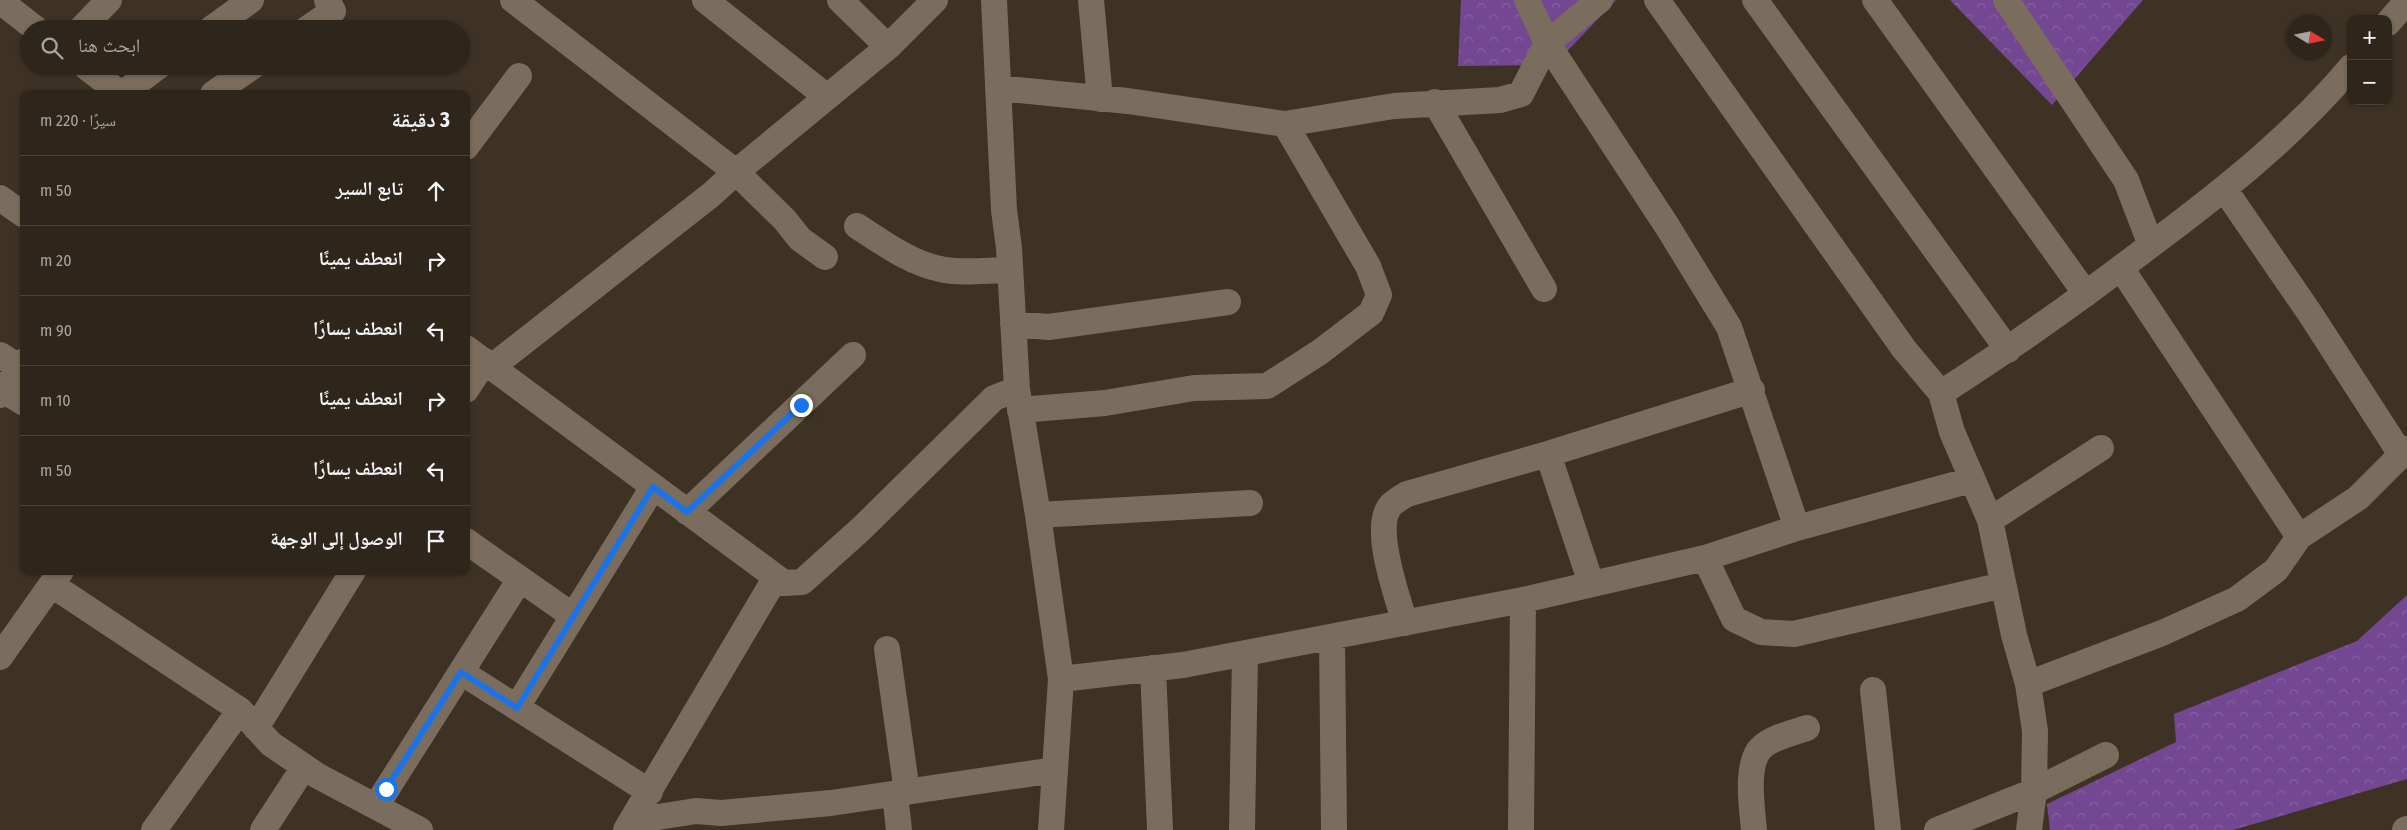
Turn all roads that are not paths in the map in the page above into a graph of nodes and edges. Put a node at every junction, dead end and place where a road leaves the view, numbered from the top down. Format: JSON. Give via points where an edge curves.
{"nodes":[{"id":1,"x":109,"y":0,"type":"edge"},
{"id":2,"x":250,"y":0,"type":"edge"},
{"id":3,"x":327,"y":0,"type":"edge"},
{"id":4,"x":513,"y":0,"type":"edge"},
{"id":5,"x":706,"y":0,"type":"edge"},
{"id":6,"x":840,"y":0,"type":"edge"},
{"id":7,"x":935,"y":0,"type":"edge"},
{"id":8,"x":994,"y":0,"type":"edge"},
{"id":9,"x":1091,"y":0,"type":"edge"},
{"id":10,"x":1527,"y":0,"type":"edge"},
{"id":11,"x":1600,"y":0,"type":"edge"},
{"id":12,"x":1657,"y":0,"type":"edge"},
{"id":13,"x":1755,"y":0,"type":"edge"},
{"id":14,"x":1875,"y":0,"type":"edge"},
{"id":15,"x":2006,"y":0,"type":"edge"},
{"id":16,"x":0,"y":1,"type":"edge"},
{"id":17,"x":2407,"y":1,"type":"edge"},
{"id":18,"x":2392,"y":18,"type":"edge"},
{"id":19,"x":24,"y":20,"type":"edge"},
{"id":20,"x":90,"y":20,"type":"edge"},
{"id":21,"x":223,"y":20,"type":"edge"},
{"id":22,"x":321,"y":20,"type":"edge"},
{"id":23,"x":1547,"y":43,"type":"junction"},
{"id":24,"x":888,"y":47,"type":"junction"},
{"id":25,"x":2347,"y":72,"type":"edge"},
{"id":26,"x":97,"y":75,"type":"edge"},
{"id":27,"x":147,"y":75,"type":"edge"},
{"id":28,"x":240,"y":75,"type":"edge"},
{"id":29,"x":519,"y":76,"type":"dead end"},
{"id":30,"x":998,"y":88,"type":"junction"},
{"id":31,"x":116,"y":90,"type":"edge"},
{"id":32,"x":126,"y":90,"type":"edge"},
{"id":33,"x":219,"y":90,"type":"edge"},
{"id":34,"x":827,"y":97,"type":"junction"},
{"id":35,"x":1100,"y":99,"type":"junction"},
{"id":36,"x":1435,"y":102,"type":"junction"},
{"id":37,"x":1284,"y":124,"type":"junction"},
{"id":38,"x":470,"y":142,"type":"edge"},
{"id":39,"x":736,"y":172,"type":"junction"},
{"id":40,"x":2224,"y":190,"type":"junction"},
{"id":41,"x":0,"y":198,"type":"edge"},
{"id":42,"x":20,"y":212,"type":"edge"},
{"id":43,"x":856,"y":226,"type":"dead end"},
{"id":44,"x":2151,"y":245,"type":"junction"},
{"id":45,"x":825,"y":257,"type":"dead end"},
{"id":46,"x":2121,"y":268,"type":"junction"},
{"id":47,"x":1010,"y":270,"type":"junction"},
{"id":48,"x":1544,"y":289,"type":"dead end"},
{"id":49,"x":2086,"y":294,"type":"junction"},
{"id":50,"x":1228,"y":302,"type":"dead end"},
{"id":51,"x":1013,"y":324,"type":"junction"},
{"id":52,"x":2008,"y":350,"type":"junction"},
{"id":53,"x":852,"y":355,"type":"dead end"},
{"id":54,"x":481,"y":358,"type":"edge"},
{"id":55,"x":14,"y":361,"type":"edge"},
{"id":56,"x":470,"y":381,"type":"edge"},
{"id":57,"x":1752,"y":390,"type":"junction"},
{"id":58,"x":1941,"y":393,"type":"junction"},
{"id":59,"x":9,"y":396,"type":"edge"},
{"id":60,"x":1018,"y":400,"type":"junction"},
{"id":61,"x":2101,"y":448,"type":"dead end"},
{"id":62,"x":2404,"y":452,"type":"edge"},
{"id":63,"x":1548,"y":454,"type":"junction"},
{"id":64,"x":1971,"y":480,"type":"junction"},
{"id":65,"x":653,"y":487,"type":"junction"},
{"id":66,"x":1250,"y":503,"type":"dead end"},
{"id":67,"x":687,"y":512,"type":"junction"},
{"id":68,"x":1038,"y":515,"type":"junction"},
{"id":69,"x":1990,"y":520,"type":"junction"},
{"id":70,"x":1797,"y":528,"type":"junction"},
{"id":71,"x":2299,"y":537,"type":"junction"},
{"id":72,"x":470,"y":544,"type":"edge"},
{"id":73,"x":1705,"y":558,"type":"junction"},
{"id":74,"x":350,"y":575,"type":"edge"},
{"id":75,"x":776,"y":577,"type":"junction"},
{"id":76,"x":56,"y":578,"type":"edge"},
{"id":77,"x":520,"y":579,"type":"junction"},
{"id":78,"x":1591,"y":583,"type":"junction"},
{"id":79,"x":2003,"y":585,"type":"junction"},
{"id":80,"x":1523,"y":600,"type":"junction"},
{"id":81,"x":573,"y":616,"type":"junction"},
{"id":82,"x":1405,"y":624,"type":"junction"},
{"id":83,"x":1332,"y":637,"type":"junction"},
{"id":84,"x":5,"y":641,"type":"edge"},
{"id":85,"x":887,"y":650,"type":"dead end"},
{"id":86,"x":1245,"y":654,"type":"junction"},
{"id":87,"x":1153,"y":668,"type":"junction"},
{"id":88,"x":461,"y":672,"type":"junction"},
{"id":89,"x":1060,"y":679,"type":"junction"},
{"id":90,"x":2028,"y":684,"type":"junction"},
{"id":91,"x":1873,"y":690,"type":"dead end"},
{"id":92,"x":517,"y":708,"type":"junction"},
{"id":93,"x":248,"y":719,"type":"junction"},
{"id":94,"x":1807,"y":728,"type":"dead end"},
{"id":95,"x":2106,"y":755,"type":"dead end"},
{"id":96,"x":304,"y":767,"type":"junction"},
{"id":97,"x":1055,"y":770,"type":"junction"},
{"id":98,"x":2034,"y":791,"type":"junction"},
{"id":99,"x":650,"y":792,"type":"junction"},
{"id":100,"x":901,"y":793,"type":"junction"},
{"id":101,"x":376,"y":806,"type":"junction"},
{"id":102,"x":769,"y":820,"type":"edge"},
{"id":103,"x":629,"y":825,"type":"edge"},
{"id":104,"x":154,"y":830,"type":"edge"},
{"id":105,"x":263,"y":830,"type":"edge"},
{"id":106,"x":420,"y":830,"type":"edge"},
{"id":107,"x":899,"y":830,"type":"edge"},
{"id":108,"x":1051,"y":830,"type":"edge"},
{"id":109,"x":1160,"y":830,"type":"edge"},
{"id":110,"x":1242,"y":830,"type":"edge"},
{"id":111,"x":1334,"y":830,"type":"edge"},
{"id":112,"x":1521,"y":830,"type":"edge"},
{"id":113,"x":1754,"y":830,"type":"edge"},
{"id":114,"x":1888,"y":830,"type":"edge"},
{"id":115,"x":1937,"y":830,"type":"edge"},
{"id":116,"x":2029,"y":830,"type":"edge"}],
"edges":[{"from":1,"to":20,"type":"street"},
{"from":2,"to":21,"type":"street"},
{"from":3,"to":22,"type":"street","via":[[333,12]]},
{"from":4,"to":39,"type":"street"},
{"from":5,"to":34,"type":"street"},
{"from":6,"to":24,"type":"street"},
{"from":7,"to":24,"type":"street"},
{"from":8,"to":30,"type":"street"},
{"from":9,"to":35,"type":"street"},
{"from":10,"to":23,"type":"street"},
{"from":11,"to":23,"type":"street"},
{"from":12,"to":58,"type":"street","via":[[1904,349]]},
{"from":13,"to":52,"type":"street"},
{"from":14,"to":49,"type":"street"},
{"from":15,"to":44,"type":"street","via":[[2126,180]]},
{"from":16,"to":19,"type":"street"},
{"from":17,"to":18,"type":"street"},
{"from":23,"to":36,"type":"street","via":[[1521,94],[1500,100]]},
{"from":23,"to":57,"type":"street","via":[[1729,327]]},
{"from":24,"to":34,"type":"street"},
{"from":25,"to":40,"type":"street","via":[[2319,104]]},
{"from":26,"to":31,"type":"street"},
{"from":27,"to":32,"type":"street"},
{"from":28,"to":33,"type":"street"},
{"from":29,"to":38,"type":"street"},
{"from":30,"to":35,"type":"street"},
{"from":30,"to":47,"type":"street"},
{"from":34,"to":39,"type":"street"},
{"from":35,"to":37,"type":"street"},
{"from":36,"to":37,"type":"street"},
{"from":36,"to":48,"type":"street"},
{"from":37,"to":60,"type":"street","via":[[1368,266],[1379,296],[1371,313],[1320,352],[1266,386],[1194,388],[1106,403]]},
{"from":39,"to":45,"type":"street","via":[[800,239]]},
{"from":39,"to":54,"type":"street","via":[[712,194]]},
{"from":40,"to":44,"type":"street"},
{"from":40,"to":62,"type":"street"},
{"from":41,"to":42,"type":"street"},
{"from":43,"to":47,"type":"street","via":[[924,265],[967,271]]},
{"from":44,"to":46,"type":"street"},
{"from":46,"to":49,"type":"street"},
{"from":46,"to":71,"type":"street"},
{"from":47,"to":51,"type":"street"},
{"from":49,"to":52,"type":"street"},
{"from":50,"to":51,"type":"street","via":[[1049,327]]},
{"from":51,"to":60,"type":"street"},
{"from":52,"to":58,"type":"street"},
{"from":53,"to":67,"type":"street"},
{"from":54,"to":56,"type":"street"},
{"from":54,"to":65,"type":"street"},
{"from":55,"to":59,"type":"street"},
{"from":57,"to":63,"type":"street"},
{"from":57,"to":70,"type":"street"},
{"from":58,"to":64,"type":"street"},
{"from":60,"to":68,"type":"street"},
{"from":60,"to":75,"type":"street","via":[[994,398],[802,582],[784,583]]},
{"from":61,"to":69,"type":"street"},
{"from":62,"to":71,"type":"street","via":[[2358,498]]},
{"from":63,"to":78,"type":"street"},
{"from":63,"to":82,"type":"street","via":[[1407,494],[1390,506],[1383,524],[1388,566]]},
{"from":64,"to":69,"type":"street"},
{"from":64,"to":70,"type":"street"},
{"from":65,"to":67,"type":"street"},
{"from":65,"to":81,"type":"street"},
{"from":66,"to":68,"type":"street"},
{"from":67,"to":75,"type":"street"},
{"from":68,"to":89,"type":"street"},
{"from":69,"to":79,"type":"street"},
{"from":70,"to":73,"type":"street"},
{"from":71,"to":90,"type":"street","via":[[2276,570],[2237,599],[2162,633]]},
{"from":72,"to":77,"type":"street"},
{"from":73,"to":78,"type":"street"},
{"from":73,"to":79,"type":"street","via":[[1734,618],[1761,632],[1794,634]]},
{"from":74,"to":93,"type":"street"},
{"from":75,"to":99,"type":"street"},
{"from":76,"to":84,"type":"street"},
{"from":76,"to":93,"type":"street"},
{"from":77,"to":81,"type":"street"},
{"from":77,"to":88,"type":"street"},
{"from":78,"to":80,"type":"street"},
{"from":79,"to":90,"type":"street"},
{"from":80,"to":82,"type":"street"},
{"from":80,"to":112,"type":"street"},
{"from":81,"to":92,"type":"street"},
{"from":82,"to":83,"type":"street"},
{"from":83,"to":86,"type":"street"},
{"from":83,"to":111,"type":"street"},
{"from":85,"to":100,"type":"street"},
{"from":86,"to":87,"type":"street"},
{"from":86,"to":110,"type":"street"},
{"from":87,"to":89,"type":"street"},
{"from":87,"to":109,"type":"street"},
{"from":88,"to":92,"type":"street"},
{"from":88,"to":101,"type":"street"},
{"from":89,"to":97,"type":"street"},
{"from":90,"to":98,"type":"street","via":[[2035,731]]},
{"from":91,"to":114,"type":"street"},
{"from":92,"to":99,"type":"street"},
{"from":93,"to":96,"type":"street","via":[[271,744]]},
{"from":93,"to":104,"type":"street"},
{"from":94,"to":113,"type":"street","via":[[1762,747],[1752,762]]},
{"from":95,"to":98,"type":"street"},
{"from":96,"to":101,"type":"street"},
{"from":96,"to":105,"type":"street"},
{"from":97,"to":100,"type":"street"},
{"from":97,"to":108,"type":"street"},
{"from":98,"to":115,"type":"street"},
{"from":98,"to":116,"type":"street"},
{"from":99,"to":103,"type":"street"},
{"from":100,"to":102,"type":"street"},
{"from":100,"to":107,"type":"street"},
{"from":101,"to":106,"type":"street"},
{"from":102,"to":103,"type":"street","via":[[696,811]]}]}
